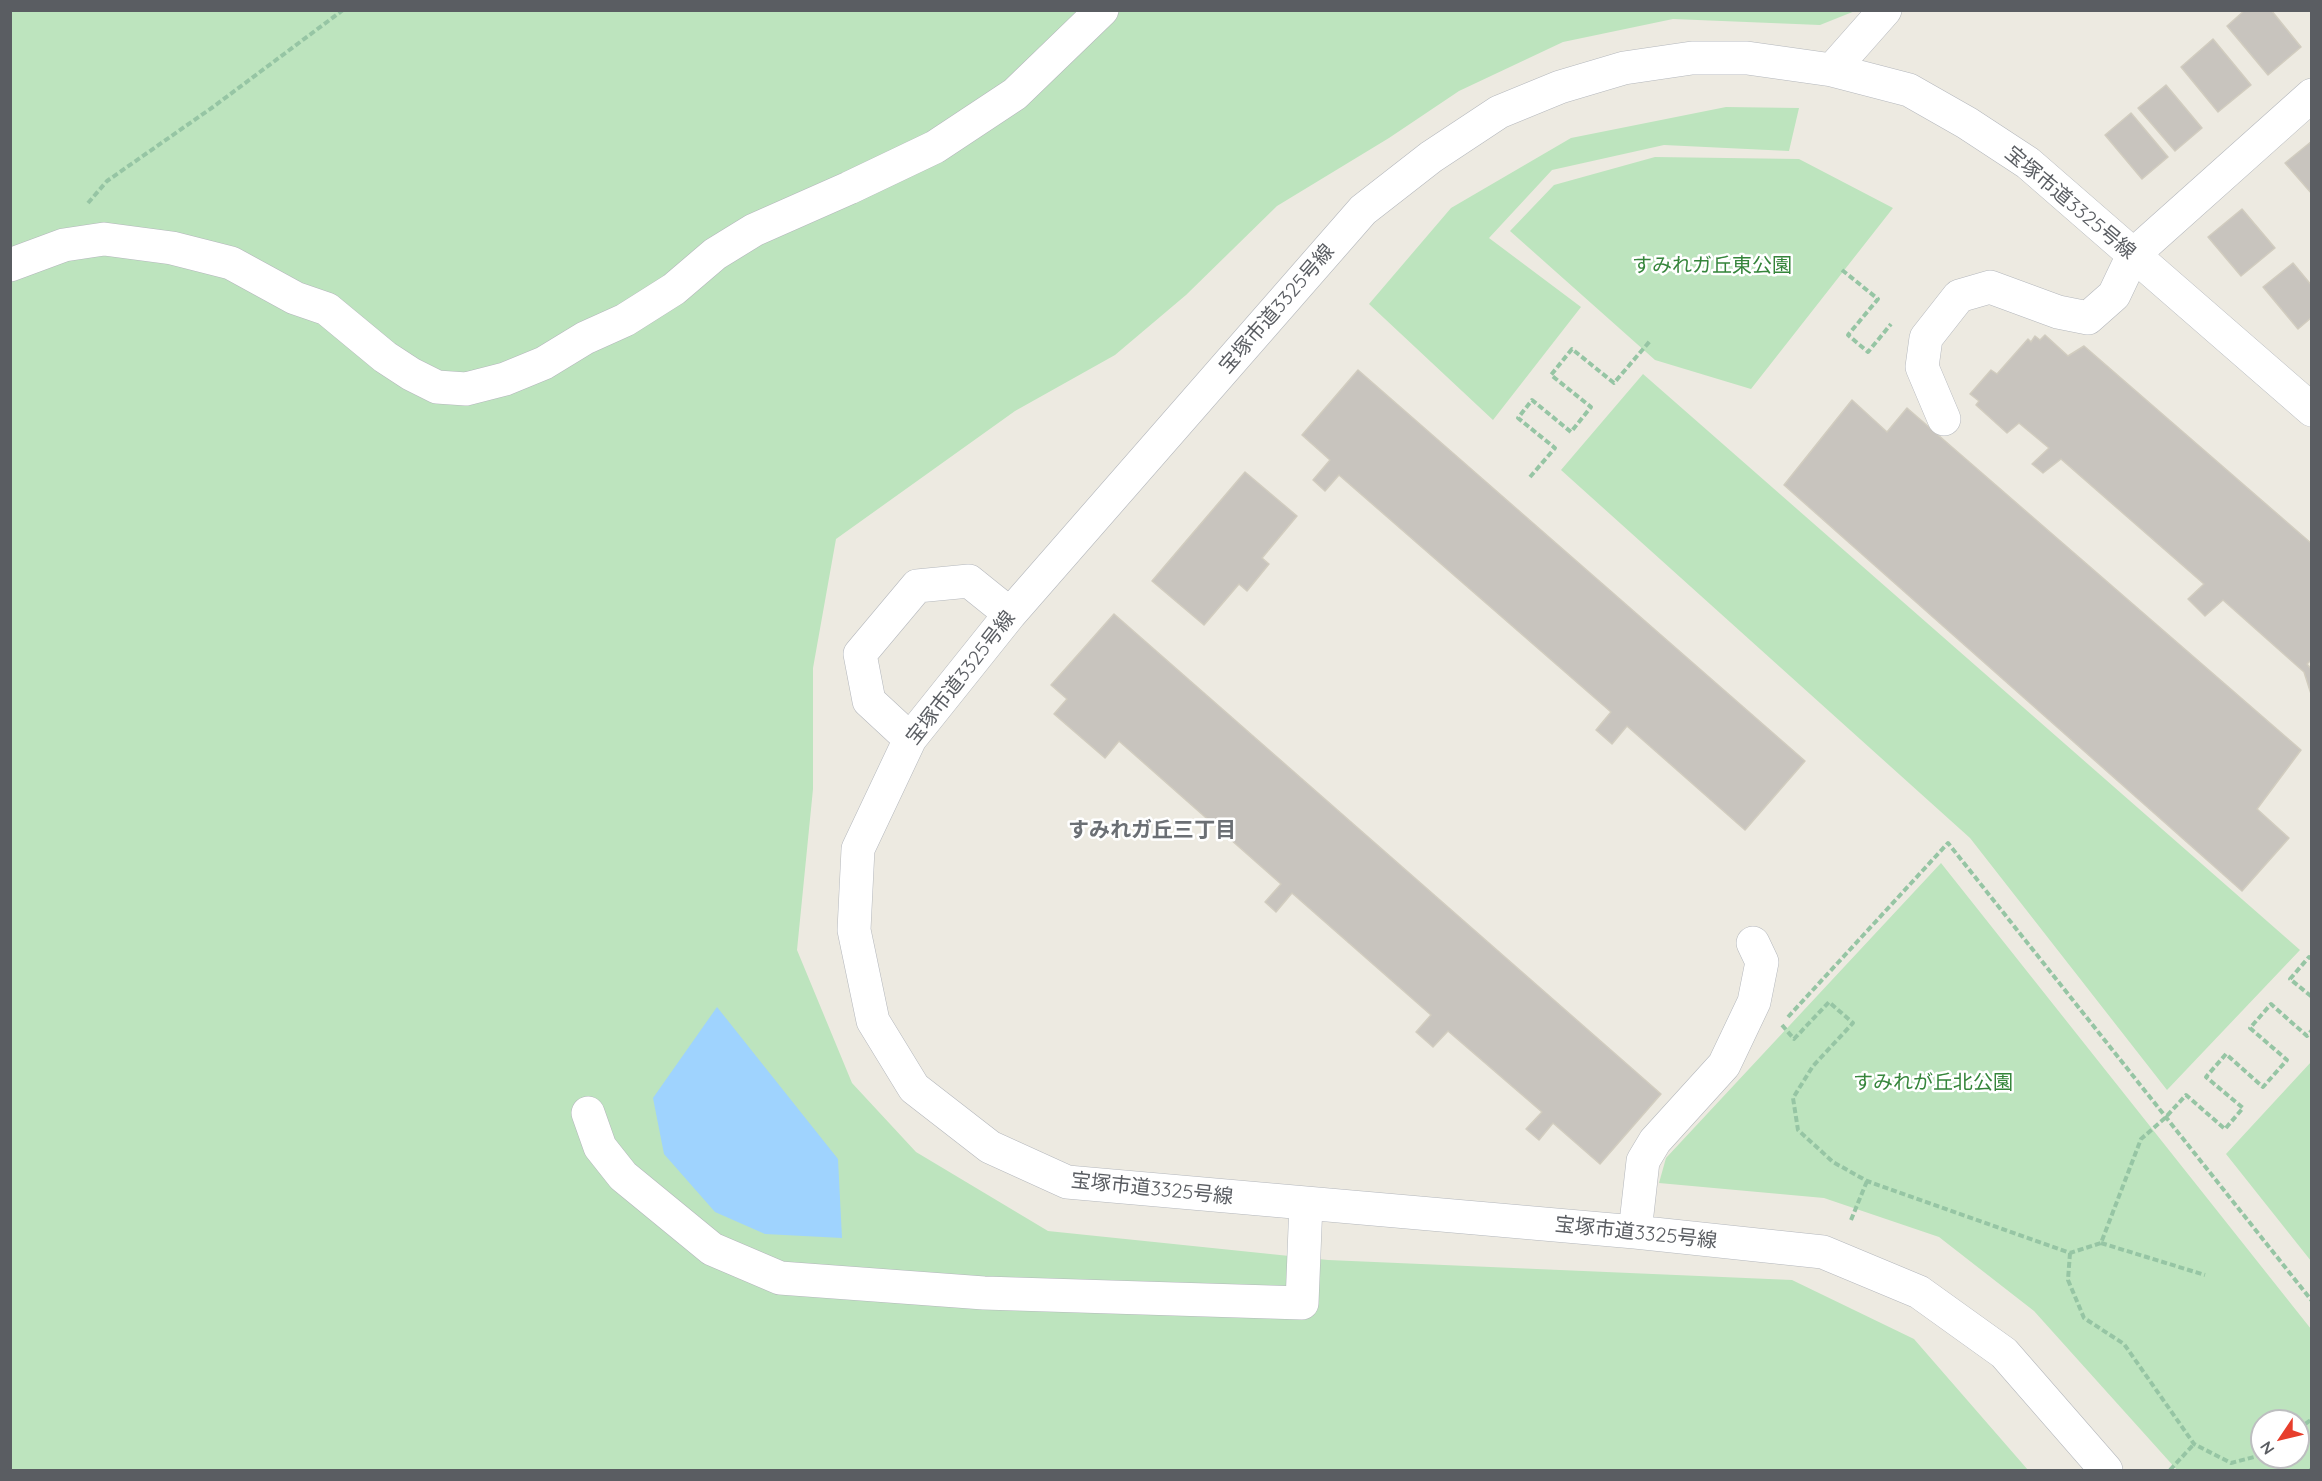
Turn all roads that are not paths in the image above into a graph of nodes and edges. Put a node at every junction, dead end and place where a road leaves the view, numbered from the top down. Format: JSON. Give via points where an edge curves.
{"nodes":[{"id":1,"x":1102,"y":10,"type":"edge"},
{"id":2,"x":1885,"y":10,"type":"edge"},
{"id":3,"x":1832,"y":69,"type":"junction"},
{"id":4,"x":2312,"y":95,"type":"edge"},
{"id":5,"x":2133,"y":255,"type":"junction"},
{"id":6,"x":10,"y":265,"type":"edge"},
{"id":7,"x":2305,"y":393,"type":"edge"},
{"id":8,"x":1944,"y":419,"type":"dead end"},
{"id":9,"x":1010,"y":614,"type":"junction"},
{"id":10,"x":910,"y":739,"type":"junction"},
{"id":11,"x":1753,"y":943,"type":"dead end"},
{"id":12,"x":588,"y":1113,"type":"dead end"},
{"id":13,"x":1306,"y":1203,"type":"junction"},
{"id":14,"x":1635,"y":1232,"type":"junction"},
{"id":15,"x":2106,"y":1470,"type":"edge"}],
"edges":[{"from":1,"to":6,"type":"street","via":[[1015,94],[935,147],[754,230],[626,320],[585,338],[544,363],[466,389],[437,387],[411,374],[327,309],[295,298],[231,263],[172,248],[104,239],[64,245]]},
{"from":2,"to":3,"type":"street"},
{"from":3,"to":5,"type":"street","name":"宝塚市道3325号線","via":[[1909,90],[1967,123],[2028,163]]},
{"from":3,"to":9,"type":"street","name":"宝塚市道3325号線","via":[[1747,58],[1692,58],[1624,68],[1560,87],[1499,112],[1431,157],[1363,210]]},
{"from":4,"to":5,"type":"street"},
{"from":5,"to":7,"type":"street","name":"宝塚市道3325号線"},
{"from":5,"to":8,"type":"street","via":[[2114,295],[2088,318],[2058,312],[1990,286],[1959,296],[1926,338],[1924,348],[1922,367]]},
{"from":9,"to":10,"type":"street","name":"宝塚市道3325号線"},
{"from":9,"to":10,"type":"street","via":[[969,581],[917,586],[860,654],[869,701]]},
{"from":10,"to":13,"type":"street","name":"宝塚市道3325号線","via":[[858,849],[854,930],[873,1021],[914,1088],[990,1147],[1067,1182]]},
{"from":11,"to":14,"type":"street","via":[[1762,962],[1754,1002],[1725,1065],[1655,1142],[1643,1161]]},
{"from":12,"to":13,"type":"street","via":[[600,1147],[623,1176],[712,1249],[780,1278],[984,1293],[1302,1303]]},
{"from":13,"to":14,"type":"street","name":"宝塚市道3325号線"},
{"from":14,"to":15,"type":"street","name":"宝塚市道3325号線","via":[[1823,1252],[1918,1292],[2004,1353]]}]}
